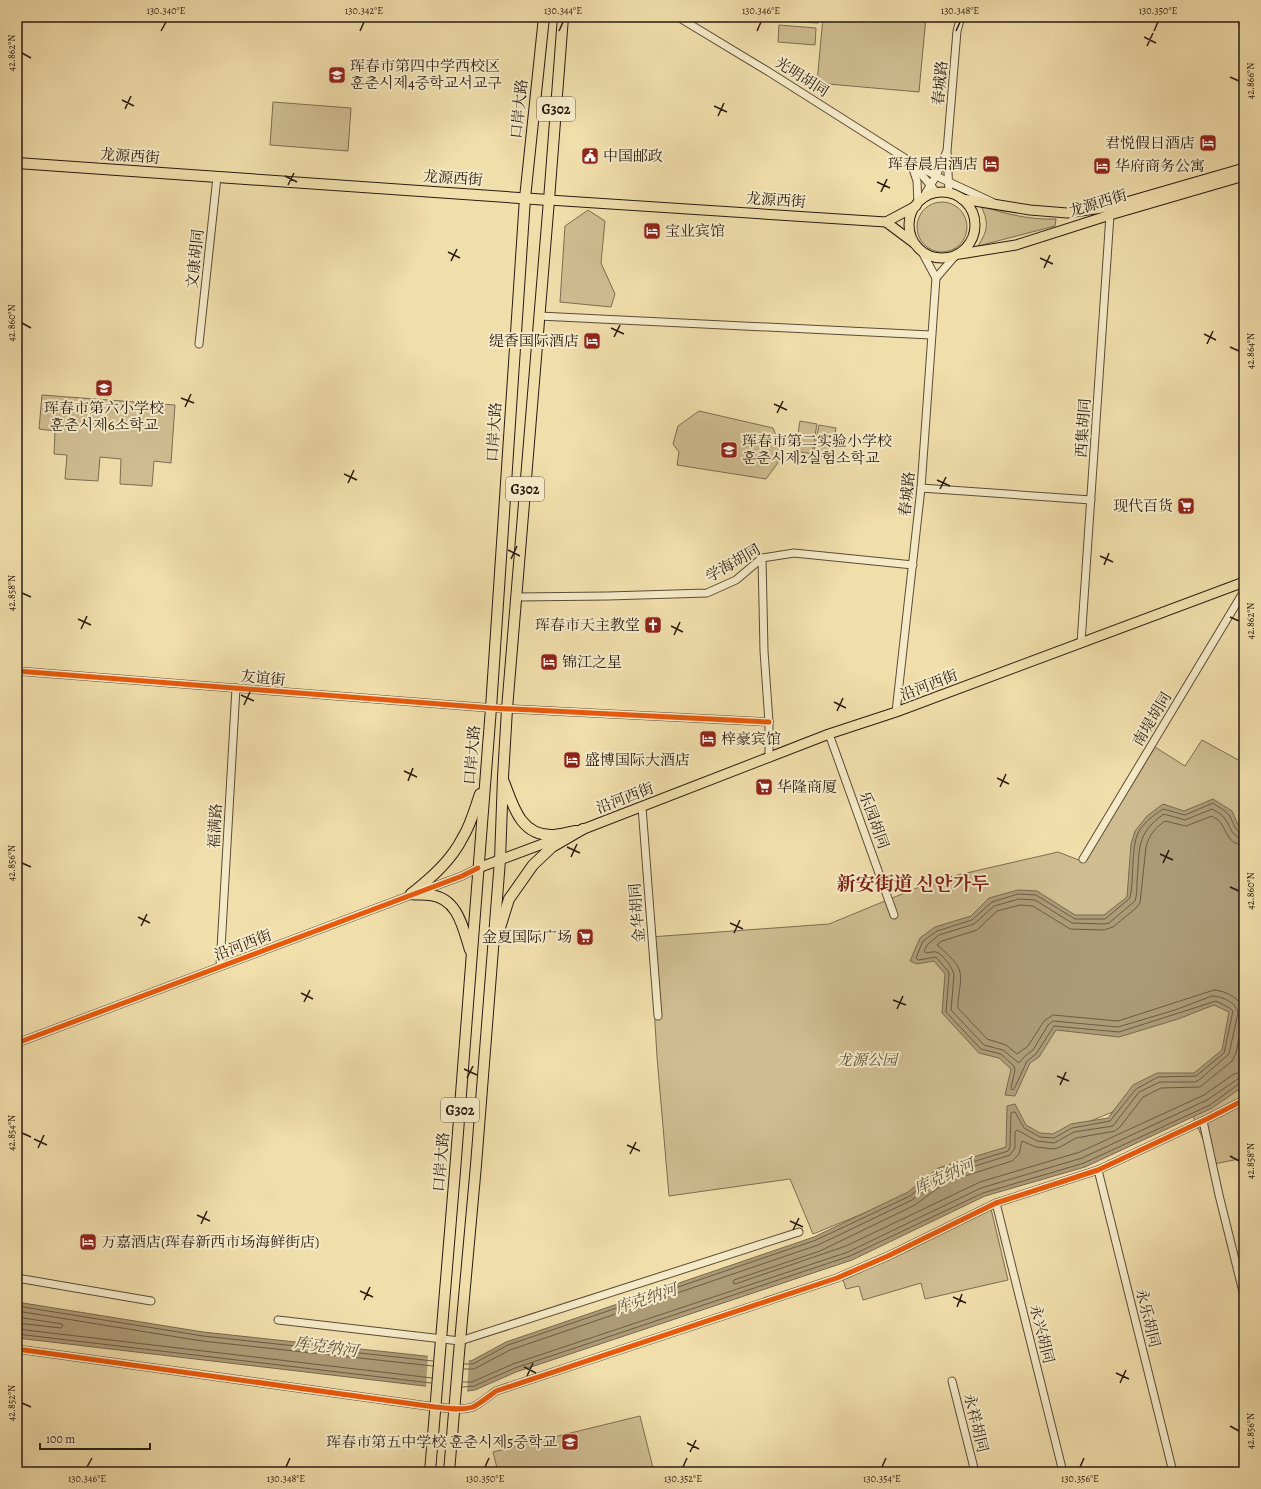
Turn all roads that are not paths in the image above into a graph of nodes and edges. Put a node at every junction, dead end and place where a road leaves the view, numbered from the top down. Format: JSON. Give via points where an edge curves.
{"nodes":[{"id":1,"x":544,"y":17,"type":"edge"},
{"id":2,"x":563,"y":17,"type":"edge"},
{"id":3,"x":678,"y":17,"type":"edge"},
{"id":4,"x":960,"y":17,"type":"edge"},
{"id":5,"x":1241,"y":17,"type":"edge"},
{"id":6,"x":1244,"y":29,"type":"edge"},
{"id":7,"x":947,"y":151,"type":"junction"},
{"id":8,"x":911,"y":162,"type":"junction"},
{"id":9,"x":17,"y":163,"type":"edge"},
{"id":10,"x":1244,"y":168,"type":"edge"},
{"id":11,"x":936,"y":176,"type":"junction"},
{"id":12,"x":1244,"y":176,"type":"edge"},
{"id":13,"x":217,"y":177,"type":"junction"},
{"id":14,"x":949,"y":182,"type":"junction"},
{"id":15,"x":930,"y":186,"type":"junction"},
{"id":16,"x":937,"y":193,"type":"junction"},
{"id":17,"x":949,"y":193,"type":"junction"},
{"id":18,"x":525,"y":198,"type":"junction"},
{"id":19,"x":962,"y":199,"type":"junction"},
{"id":20,"x":549,"y":200,"type":"junction"},
{"id":21,"x":919,"y":203,"type":"junction"},
{"id":22,"x":1001,"y":206,"type":"junction"},
{"id":23,"x":1110,"y":215,"type":"junction"},
{"id":24,"x":886,"y":222,"type":"junction"},
{"id":25,"x":918,"y":246,"type":"junction"},
{"id":26,"x":957,"y":255,"type":"junction"},
{"id":27,"x":936,"y":278,"type":"junction"},
{"id":28,"x":539,"y":316,"type":"junction"},
{"id":29,"x":931,"y":335,"type":"junction"},
{"id":30,"x":199,"y":344,"type":"dead end"},
{"id":31,"x":921,"y":488,"type":"junction"},
{"id":32,"x":1091,"y":500,"type":"junction"},
{"id":33,"x":762,"y":558,"type":"junction"},
{"id":34,"x":912,"y":565,"type":"junction"},
{"id":35,"x":1244,"y":582,"type":"edge"},
{"id":36,"x":1244,"y":591,"type":"edge"},
{"id":37,"x":517,"y":597,"type":"junction"},
{"id":38,"x":1081,"y":643,"type":"junction"},
{"id":39,"x":17,"y":671,"type":"edge"},
{"id":40,"x":236,"y":688,"type":"junction"},
{"id":41,"x":491,"y":708,"type":"junction"},
{"id":42,"x":507,"y":709,"type":"junction"},
{"id":43,"x":896,"y":712,"type":"junction"},
{"id":44,"x":769,"y":722,"type":"junction"},
{"id":45,"x":829,"y":734,"type":"junction"},
{"id":46,"x":769,"y":758,"type":"junction"},
{"id":47,"x":503,"y":777,"type":"junction"},
{"id":48,"x":485,"y":780,"type":"junction"},
{"id":49,"x":642,"y":807,"type":"junction"},
{"id":50,"x":583,"y":829,"type":"junction"},
{"id":51,"x":1083,"y":859,"type":"dead end"},
{"id":52,"x":500,"y":860,"type":"junction"},
{"id":53,"x":478,"y":868,"type":"junction"},
{"id":54,"x":411,"y":894,"type":"junction"},
{"id":55,"x":894,"y":915,"type":"dead end"},
{"id":56,"x":492,"y":953,"type":"junction"},
{"id":57,"x":471,"y":954,"type":"junction"},
{"id":58,"x":220,"y":966,"type":"junction"},
{"id":59,"x":658,"y":1016,"type":"dead end"},
{"id":60,"x":17,"y":1043,"type":"edge"},
{"id":61,"x":1244,"y":1100,"type":"edge"},
{"id":62,"x":1203,"y":1121,"type":"junction"},
{"id":63,"x":1098,"y":1170,"type":"junction"},
{"id":64,"x":996,"y":1203,"type":"junction"},
{"id":65,"x":799,"y":1232,"type":"dead end"},
{"id":66,"x":17,"y":1278,"type":"edge"},
{"id":67,"x":1244,"y":1296,"type":"edge"},
{"id":68,"x":151,"y":1301,"type":"dead end"},
{"id":69,"x":278,"y":1320,"type":"dead end"},
{"id":70,"x":441,"y":1339,"type":"junction"},
{"id":71,"x":460,"y":1341,"type":"junction"},
{"id":72,"x":17,"y":1349,"type":"edge"},
{"id":73,"x":952,"y":1381,"type":"dead end"},
{"id":74,"x":436,"y":1403,"type":"junction"},
{"id":75,"x":455,"y":1405,"type":"junction"},
{"id":76,"x":430,"y":1472,"type":"edge"},
{"id":77,"x":450,"y":1472,"type":"edge"},
{"id":78,"x":975,"y":1472,"type":"edge"},
{"id":79,"x":1063,"y":1472,"type":"edge"},
{"id":80,"x":1173,"y":1472,"type":"edge"}],
"edges":[{"from":1,"to":18,"type":"highway","name":"口岸大路","number":"G302"},
{"from":2,"to":20,"type":"highway","name":"口岸大路","number":"G302"},
{"from":3,"to":8,"type":"street","name":"光明胡同"},
{"from":4,"to":7,"type":"street","name":"春城路"},
{"from":5,"to":6,"type":"street"},
{"from":7,"to":11,"type":"street"},
{"from":7,"to":14,"type":"street"},
{"from":8,"to":11,"type":"street"},
{"from":8,"to":15,"type":"street","name":"光明胡同"},
{"from":8,"to":21,"type":"street","via":[[917,181]]},
{"from":9,"to":13,"type":"highway","name":"龙源西街"},
{"from":10,"to":22,"type":"main road","name":"龙源西街","via":[[1109,207],[1067,213]]},
{"from":11,"to":14,"type":"street"},
{"from":11,"to":15,"type":"street"},
{"from":12,"to":23,"type":"main road","name":"龙源西街"},
{"from":13,"to":18,"type":"highway","name":"龙源西街"},
{"from":13,"to":30,"type":"street","name":"文康胡同"},
{"from":14,"to":17,"type":"street"},
{"from":14,"to":22,"type":"street"},
{"from":15,"to":16,"type":"street","name":"光明胡同"},
{"from":15,"to":21,"type":"street"},
{"from":16,"to":17,"type":"main road"},
{"from":16,"to":21,"type":"main road"},
{"from":17,"to":19,"type":"main road"},
{"from":18,"to":20,"type":"highway","name":"龙源西街"},
{"from":18,"to":41,"type":"highway","name":"口岸大路","number":"G302"},
{"from":19,"to":22,"type":"main road","name":"龙源西街"},
{"from":19,"to":26,"type":"main road","via":[[970,207],[976,227],[968,247]]},
{"from":20,"to":24,"type":"main road","name":"龙源西街"},
{"from":20,"to":28,"type":"highway","name":"口岸大路","number":"G302"},
{"from":21,"to":24,"type":"main road"},
{"from":21,"to":25,"type":"main road","via":[[911,215],[910,224],[911,234]]},
{"from":23,"to":26,"type":"main road","name":"龙源西街","via":[[1016,245]]},
{"from":23,"to":32,"type":"street","name":"西集胡同"},
{"from":24,"to":25,"type":"main road"},
{"from":25,"to":26,"type":"main road","via":[[928,255],[937,258]]},
{"from":25,"to":27,"type":"street"},
{"from":26,"to":27,"type":"street"},
{"from":27,"to":29,"type":"street","name":"春城路"},
{"from":28,"to":29,"type":"street"},
{"from":28,"to":37,"type":"highway","name":"口岸大路","number":"G302"},
{"from":29,"to":31,"type":"street","name":"春城路"},
{"from":31,"to":32,"type":"street"},
{"from":31,"to":34,"type":"street","name":"春城路"},
{"from":32,"to":38,"type":"street","name":"西集胡同"},
{"from":33,"to":34,"type":"street","name":"学海胡同","via":[[794,552]]},
{"from":33,"to":37,"type":"street","name":"学海胡同","via":[[736,580],[707,593]]},
{"from":33,"to":44,"type":"street"},
{"from":34,"to":43,"type":"street","name":"春城路"},
{"from":35,"to":38,"type":"main road","name":"沿河西街"},
{"from":36,"to":51,"type":"street","name":"南堤胡同"},
{"from":37,"to":42,"type":"highway","name":"口岸大路","number":"G302"},
{"from":38,"to":43,"type":"main road","name":"沿河西街"},
{"from":39,"to":40,"type":"street","name":"友谊街"},
{"from":40,"to":41,"type":"street","name":"友谊街"},
{"from":40,"to":58,"type":"street","name":"福满路"},
{"from":41,"to":42,"type":"street","name":"友谊街"},
{"from":41,"to":48,"type":"highway","name":"口岸大路","number":"G302"},
{"from":42,"to":44,"type":"street","name":"友谊街"},
{"from":42,"to":47,"type":"highway","name":"口岸大路","number":"G302"},
{"from":43,"to":45,"type":"main road","name":"沿河西街"},
{"from":44,"to":46,"type":"street"},
{"from":45,"to":46,"type":"main road","name":"沿河西街"},
{"from":45,"to":55,"type":"street","name":"乐园胡同"},
{"from":46,"to":49,"type":"main road","name":"沿河西街"},
{"from":47,"to":50,"type":"highway","via":[[518,816],[528,827],[543,835]]},
{"from":47,"to":52,"type":"highway","name":"口岸大路","number":"G302"},
{"from":48,"to":53,"type":"highway","name":"口岸大路","number":"G302"},
{"from":48,"to":54,"type":"highway","via":[[463,838],[443,866]]},
{"from":49,"to":50,"type":"main road","name":"沿河西街"},
{"from":49,"to":59,"type":"street","name":"金华胡同"},
{"from":50,"to":52,"type":"main road","name":"沿河西街"},
{"from":50,"to":56,"type":"highway","via":[[552,847],[533,865],[509,899]]},
{"from":52,"to":53,"type":"main road","name":"沿河西街"},
{"from":52,"to":56,"type":"highway","name":"口岸大路","number":"G302"},
{"from":53,"to":54,"type":"street","name":"沿河西街"},
{"from":53,"to":57,"type":"highway","name":"口岸大路","number":"G302"},
{"from":54,"to":57,"type":"highway","via":[[439,897],[454,908]]},
{"from":54,"to":58,"type":"street","name":"沿河西街"},
{"from":56,"to":71,"type":"highway","name":"口岸大路","number":"G302"},
{"from":57,"to":70,"type":"highway","name":"口岸大路","number":"G302"},
{"from":58,"to":60,"type":"street","name":"沿河西街"},
{"from":61,"to":62,"type":"street"},
{"from":62,"to":63,"type":"street"},
{"from":62,"to":67,"type":"street"},
{"from":63,"to":64,"type":"street"},
{"from":63,"to":80,"type":"street","name":"永乐胡同"},
{"from":64,"to":75,"type":"street","via":[[837,1278],[496,1391],[472,1407]]},
{"from":64,"to":79,"type":"street","name":"永兴胡同"},
{"from":65,"to":71,"type":"street"},
{"from":66,"to":68,"type":"street"},
{"from":69,"to":70,"type":"street"},
{"from":70,"to":71,"type":"street"},
{"from":70,"to":74,"type":"highway","name":"口岸大路","number":"G302"},
{"from":71,"to":75,"type":"highway","name":"口岸大路","number":"G302"},
{"from":72,"to":74,"type":"street"},
{"from":73,"to":78,"type":"street","name":"永祥胡同"},
{"from":74,"to":75,"type":"street"},
{"from":74,"to":76,"type":"highway","name":"口岸大路","number":"G302"},
{"from":75,"to":77,"type":"highway","name":"口岸大路","number":"G302"}]}
